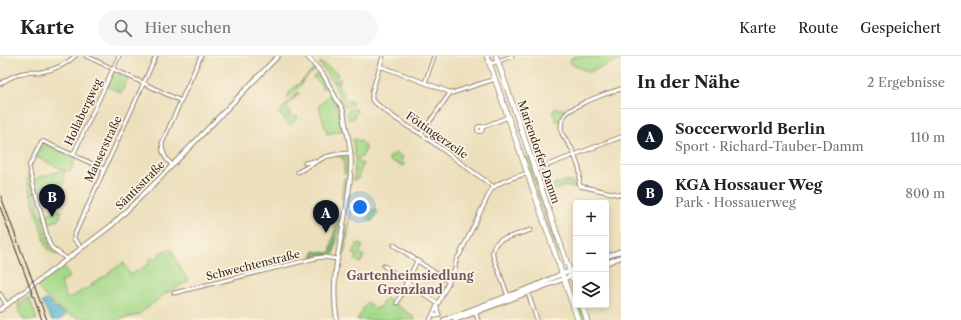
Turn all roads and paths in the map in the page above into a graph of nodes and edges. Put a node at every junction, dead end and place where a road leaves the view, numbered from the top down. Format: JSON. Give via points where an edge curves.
{"nodes":[{"id":1,"x":75,"y":56,"type":"edge"},
{"id":2,"x":86,"y":56,"type":"edge"},
{"id":3,"x":119,"y":56,"type":"edge"},
{"id":4,"x":156,"y":56,"type":"edge"},
{"id":5,"x":201,"y":56,"type":"edge"},
{"id":6,"x":278,"y":56,"type":"edge"},
{"id":7,"x":307,"y":56,"type":"edge"},
{"id":8,"x":383,"y":56,"type":"edge"},
{"id":9,"x":434,"y":56,"type":"edge"},
{"id":10,"x":487,"y":56,"type":"edge"},
{"id":11,"x":512,"y":56,"type":"edge"},
{"id":12,"x":497,"y":58,"type":"edge"},
{"id":13,"x":490,"y":64,"type":"junction"},
{"id":14,"x":380,"y":66,"type":"junction"},
{"id":15,"x":114,"y":69,"type":"junction"},
{"id":16,"x":495,"y":79,"type":"junction"},
{"id":17,"x":143,"y":83,"type":"junction"},
{"id":18,"x":425,"y":83,"type":"junction"},
{"id":19,"x":0,"y":84,"type":"edge"},
{"id":20,"x":621,"y":89,"type":"edge"},
{"id":21,"x":450,"y":93,"type":"junction"},
{"id":22,"x":180,"y":101,"type":"junction"},
{"id":23,"x":508,"y":117,"type":"junction"},
{"id":24,"x":483,"y":127,"type":"dead end"},
{"id":25,"x":421,"y":134,"type":"junction"},
{"id":26,"x":621,"y":137,"type":"edge"},
{"id":27,"x":350,"y":153,"type":"junction"},
{"id":28,"x":73,"y":155,"type":"junction"},
{"id":29,"x":575,"y":155,"type":"junction"},
{"id":30,"x":318,"y":160,"type":"junction"},
{"id":31,"x":305,"y":163,"type":"dead end"},
{"id":32,"x":172,"y":165,"type":"junction"},
{"id":33,"x":104,"y":169,"type":"junction"},
{"id":34,"x":535,"y":170,"type":"junction"},
{"id":35,"x":298,"y":172,"type":"dead end"},
{"id":36,"x":528,"y":173,"type":"junction"},
{"id":37,"x":494,"y":187,"type":"junction"},
{"id":38,"x":621,"y":195,"type":"edge"},
{"id":39,"x":531,"y":230,"type":"dead end"},
{"id":40,"x":394,"y":245,"type":"dead end"},
{"id":41,"x":82,"y":248,"type":"junction"},
{"id":42,"x":621,"y":251,"type":"edge"},
{"id":43,"x":564,"y":253,"type":"junction"},
{"id":44,"x":556,"y":256,"type":"junction"},
{"id":45,"x":609,"y":256,"type":"edge"},
{"id":46,"x":621,"y":257,"type":"edge"},
{"id":47,"x":67,"y":259,"type":"junction"},
{"id":48,"x":337,"y":259,"type":"junction"},
{"id":49,"x":418,"y":261,"type":"junction"},
{"id":50,"x":609,"y":262,"type":"edge"},
{"id":51,"x":384,"y":266,"type":"dead end"},
{"id":52,"x":563,"y":274,"type":"junction"},
{"id":53,"x":573,"y":274,"type":"edge"},
{"id":54,"x":564,"y":279,"type":"junction"},
{"id":55,"x":407,"y":282,"type":"junction"},
{"id":56,"x":449,"y":282,"type":"junction"},
{"id":57,"x":174,"y":293,"type":"dead end"},
{"id":58,"x":0,"y":294,"type":"edge"},
{"id":59,"x":529,"y":295,"type":"junction"},
{"id":60,"x":508,"y":296,"type":"junction"},
{"id":61,"x":573,"y":296,"type":"edge"},
{"id":62,"x":570,"y":297,"type":"junction"},
{"id":63,"x":397,"y":303,"type":"dead end"},
{"id":64,"x":7,"y":305,"type":"junction"},
{"id":65,"x":438,"y":306,"type":"junction"},
{"id":66,"x":583,"y":308,"type":"edge"},
{"id":67,"x":0,"y":310,"type":"edge"},
{"id":68,"x":475,"y":312,"type":"junction"},
{"id":69,"x":337,"y":320,"type":"edge"},
{"id":70,"x":430,"y":320,"type":"edge"},
{"id":71,"x":444,"y":320,"type":"edge"},
{"id":72,"x":455,"y":320,"type":"edge"},
{"id":73,"x":478,"y":320,"type":"edge"},
{"id":74,"x":537,"y":320,"type":"edge"},
{"id":75,"x":578,"y":320,"type":"edge"},
{"id":76,"x":587,"y":320,"type":"edge"}],
"edges":[{"from":1,"to":19,"type":"street","via":[[55,68],[13,76]]},
{"from":2,"to":15,"type":"street"},
{"from":3,"to":15,"type":"street","name":"Hollabergweg"},
{"from":4,"to":17,"type":"street","name":"Mauserstraße"},
{"from":5,"to":22,"type":"street"},
{"from":6,"to":32,"type":"street","name":"Säntisstraße"},
{"from":7,"to":27,"type":"street","via":[[324,76],[343,110]]},
{"from":8,"to":14,"type":"street"},
{"from":9,"to":18,"type":"street"},
{"from":10,"to":13,"type":"main road","name":"Mariendorfer Damm"},
{"from":11,"to":12,"type":"street"},
{"from":12,"to":13,"type":"street"},
{"from":12,"to":34,"type":"main road","name":"Mariendorfer Damm"},
{"from":13,"to":16,"type":"main road","name":"Mariendorfer Damm"},
{"from":14,"to":18,"type":"street"},
{"from":14,"to":25,"type":"street","name":"Föttingerzeile","via":[[371,98]]},
{"from":15,"to":17,"type":"street"},
{"from":15,"to":28,"type":"street","name":"Hollabergweg"},
{"from":16,"to":21,"type":"street"},
{"from":16,"to":23,"type":"main road","name":"Mariendorfer Damm"},
{"from":17,"to":22,"type":"street"},
{"from":17,"to":33,"type":"street","name":"Mauserstraße"},
{"from":18,"to":21,"type":"street"},
{"from":20,"to":29,"type":"street","via":[[585,102],[565,115],[561,122],[561,131]]},
{"from":21,"to":25,"type":"street"},
{"from":22,"to":32,"type":"street","via":[[162,143],[163,155]]},
{"from":23,"to":24,"type":"street"},
{"from":23,"to":36,"type":"main road","name":"Mariendorfer Damm"},
{"from":25,"to":37,"type":"street","name":"Föttingerzeile"},
{"from":26,"to":29,"type":"street"},
{"from":27,"to":30,"type":"street","via":[[329,155]]},
{"from":27,"to":48,"type":"street","via":[[351,170]]},
{"from":28,"to":33,"type":"street"},
{"from":28,"to":47,"type":"street","via":[[42,141],[29,166],[49,243]]},
{"from":29,"to":34,"type":"street"},
{"from":29,"to":38,"type":"street","via":[[580,172],[580,186]]},
{"from":30,"to":31,"type":"street"},
{"from":30,"to":35,"type":"street"},
{"from":32,"to":41,"type":"street","name":"Säntisstraße","via":[[112,225]]},
{"from":33,"to":41,"type":"street","name":"Mauserstraße","via":[[74,236]]},
{"from":34,"to":43,"type":"main road","name":"Mariendorfer Damm"},
{"from":36,"to":37,"type":"street"},
{"from":36,"to":44,"type":"main road","name":"Mariendorfer Damm"},
{"from":37,"to":56,"type":"street","via":[[458,256]]},
{"from":39,"to":60,"type":"street","via":[[500,240],[492,249]]},
{"from":40,"to":49,"type":"street"},
{"from":41,"to":47,"type":"street","name":"Säntisstraße"},
{"from":42,"to":45,"type":"main road"},
{"from":43,"to":44,"type":"main road"},
{"from":43,"to":53,"type":"main road","name":"Mariendorfer Damm"},
{"from":44,"to":52,"type":"main road","name":"Mariendorfer Damm"},
{"from":46,"to":50,"type":"main road"},
{"from":47,"to":64,"type":"street","name":"Säntisstraße"},
{"from":48,"to":57,"type":"street","name":"Schwechtenstraße","via":[[316,258]]},
{"from":48,"to":69,"type":"street","via":[[334,293]]},
{"from":49,"to":55,"type":"street"},
{"from":49,"to":56,"type":"street"},
{"from":51,"to":55,"type":"street"},
{"from":52,"to":53,"type":"main road"},
{"from":52,"to":54,"type":"main road","name":"Mariendorfer Damm"},
{"from":52,"to":60,"type":"main road"},
{"from":53,"to":54,"type":"main road"},
{"from":54,"to":59,"type":"main road"},
{"from":54,"to":62,"type":"main road","name":"Mariendorfer Damm"},
{"from":55,"to":63,"type":"street"},
{"from":55,"to":65,"type":"street"},
{"from":56,"to":65,"type":"street"},
{"from":58,"to":64,"type":"street"},
{"from":59,"to":68,"type":"main road"},
{"from":59,"to":74,"type":"street"},
{"from":60,"to":71,"type":"main road"},
{"from":61,"to":62,"type":"main road"},
{"from":62,"to":75,"type":"main road","name":"Mariendorfer Damm"},
{"from":64,"to":67,"type":"street","name":"Säntisstraße"},
{"from":65,"to":70,"type":"street"},
{"from":66,"to":76,"type":"main road"},
{"from":68,"to":72,"type":"main road"},
{"from":68,"to":73,"type":"street"}]}
